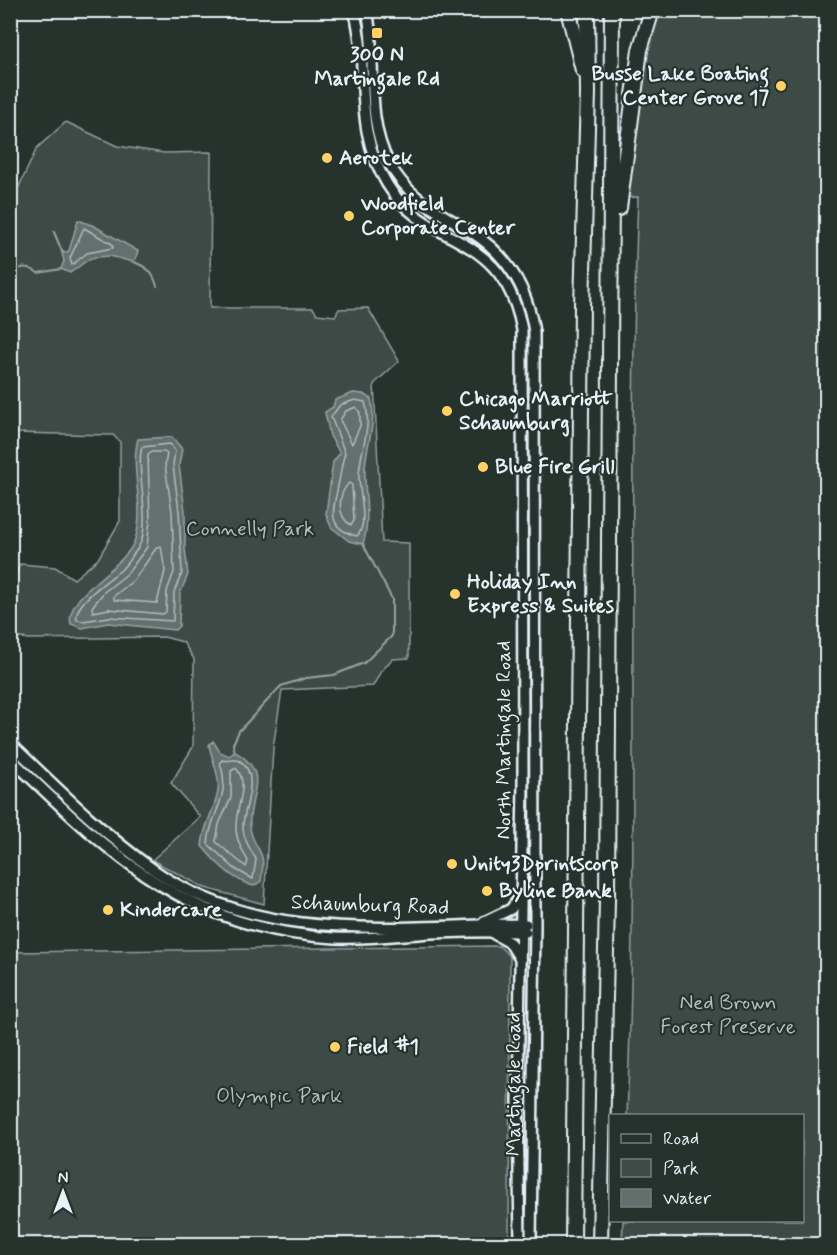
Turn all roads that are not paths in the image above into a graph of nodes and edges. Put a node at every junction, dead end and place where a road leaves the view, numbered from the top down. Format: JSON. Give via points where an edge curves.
{"nodes":[{"id":1,"x":354,"y":10,"type":"edge"},
{"id":2,"x":367,"y":10,"type":"edge"},
{"id":3,"x":568,"y":10,"type":"edge"},
{"id":4,"x":587,"y":10,"type":"edge"},
{"id":5,"x":612,"y":10,"type":"edge"},
{"id":6,"x":652,"y":10,"type":"edge"},
{"id":7,"x":588,"y":93,"type":"junction"},
{"id":8,"x":612,"y":257,"type":"junction"},
{"id":9,"x":10,"y":743,"type":"edge"},
{"id":10,"x":10,"y":758,"type":"edge"},
{"id":11,"x":521,"y":893,"type":"junction"},
{"id":12,"x":475,"y":925,"type":"junction"},
{"id":13,"x":521,"y":928,"type":"junction"},
{"id":14,"x":534,"y":928,"type":"junction"},
{"id":15,"x":489,"y":932,"type":"junction"},
{"id":16,"x":520,"y":960,"type":"junction"},
{"id":17,"x":520,"y":1245,"type":"edge"},
{"id":18,"x":531,"y":1245,"type":"edge"},
{"id":19,"x":573,"y":1245,"type":"edge"},
{"id":20,"x":600,"y":1245,"type":"edge"}],
"edges":[{"from":1,"to":11,"type":"street","name":"North Martingale Road","via":[[366,136],[379,169],[400,200],[424,220],[485,256],[501,275],[519,314]]},
{"from":2,"to":14,"type":"street","name":"North Martingale Road","via":[[376,123],[388,162],[418,201],[480,238],[502,258],[521,285],[532,318]]},
{"from":3,"to":7,"type":"highway"},
{"from":4,"to":7,"type":"highway"},
{"from":5,"to":8,"type":"highway"},
{"from":6,"to":8,"type":"highway","via":[[640,50]]},
{"from":7,"to":19,"type":"highway","via":[[582,306]]},
{"from":8,"to":20,"type":"highway"},
{"from":9,"to":12,"type":"street","name":"Schaumburg Road","via":[[114,839],[155,870],[203,897],[243,912],[288,922],[362,927]]},
{"from":10,"to":15,"type":"street","name":"Schaumburg Road","via":[[127,865],[177,897],[242,923],[337,938]]},
{"from":11,"to":12,"type":"street","via":[[511,909]]},
{"from":11,"to":13,"type":"street","name":"North Martingale Road"},
{"from":12,"to":13,"type":"street","name":"Schaumburg Road"},
{"from":13,"to":14,"type":"street","name":"Schaumburg Road"},
{"from":13,"to":15,"type":"street","name":"Schaumburg Road"},
{"from":13,"to":16,"type":"street","name":"Martingale Road"},
{"from":14,"to":18,"type":"street","name":"Martingale Road"},
{"from":15,"to":16,"type":"street","via":[[510,943]]},
{"from":16,"to":17,"type":"street","name":"Martingale Road"}]}
